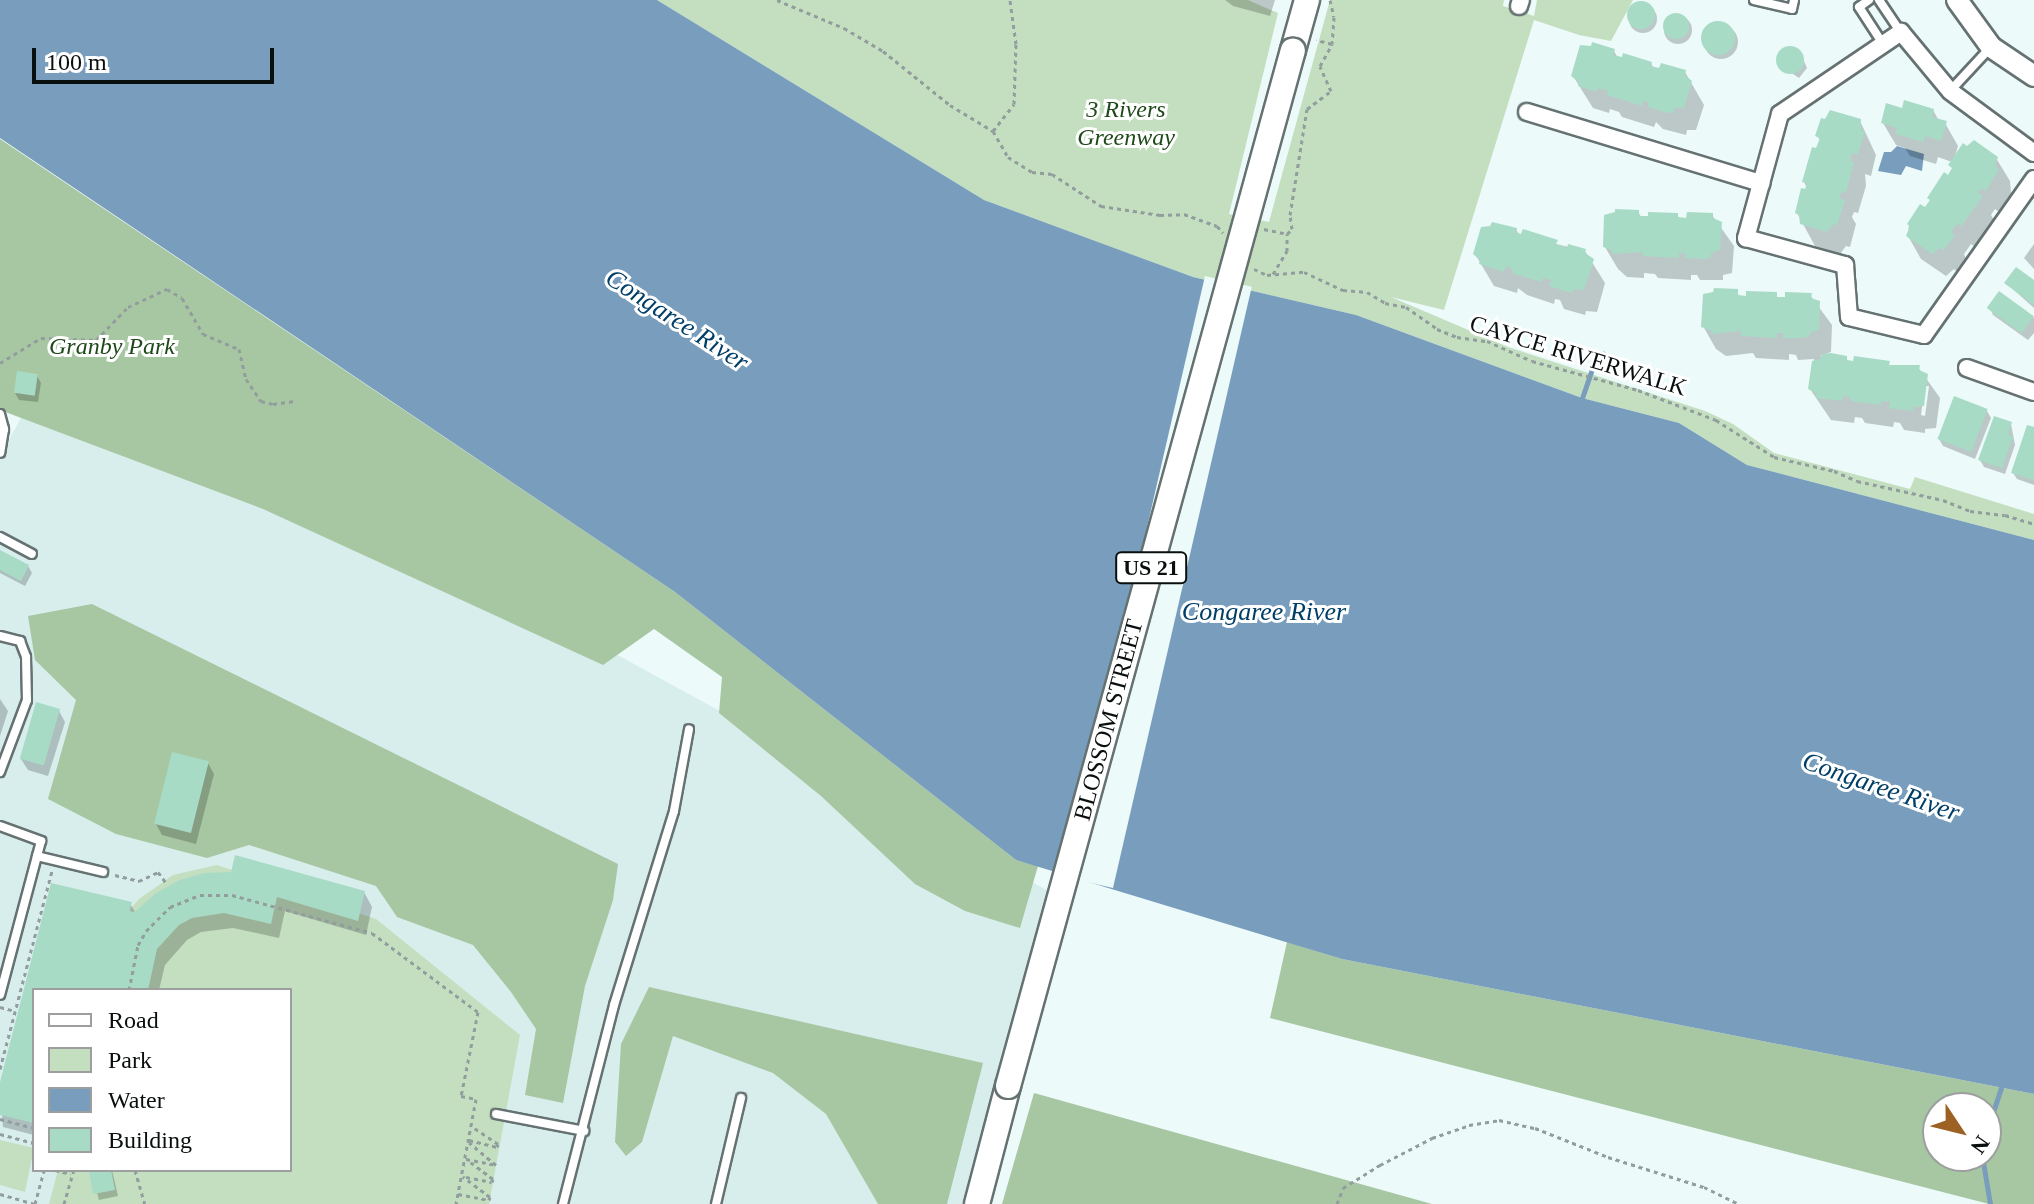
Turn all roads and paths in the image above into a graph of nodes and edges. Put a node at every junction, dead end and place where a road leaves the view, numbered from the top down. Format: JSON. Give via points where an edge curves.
{"nodes":[{"id":1,"x":777,"y":0,"type":"edge"},
{"id":2,"x":1010,"y":0,"type":"edge"},
{"id":3,"x":1307,"y":0,"type":"edge"},
{"id":4,"x":1330,"y":0,"type":"edge"},
{"id":5,"x":1754,"y":0,"type":"edge"},
{"id":6,"x":1794,"y":0,"type":"edge"},
{"id":7,"x":1869,"y":0,"type":"edge"},
{"id":8,"x":1879,"y":0,"type":"edge"},
{"id":9,"x":1957,"y":0,"type":"edge"},
{"id":10,"x":1901,"y":32,"type":"junction"},
{"id":11,"x":1317,"y":40,"type":"dead end"},
{"id":12,"x":1332,"y":44,"type":"junction"},
{"id":13,"x":1883,"y":44,"type":"junction"},
{"id":14,"x":1991,"y":47,"type":"junction"},
{"id":15,"x":2034,"y":76,"type":"edge"},
{"id":16,"x":1950,"y":91,"type":"junction"},
{"id":17,"x":1527,"y":112,"type":"dead end"},
{"id":18,"x":993,"y":131,"type":"junction"},
{"id":19,"x":2034,"y":153,"type":"edge"},
{"id":20,"x":2034,"y":179,"type":"edge"},
{"id":21,"x":1761,"y":183,"type":"junction"},
{"id":22,"x":1221,"y":219,"type":"dead end"},
{"id":23,"x":1217,"y":226,"type":"junction"},
{"id":24,"x":1261,"y":228,"type":"dead end"},
{"id":25,"x":1287,"y":234,"type":"junction"},
{"id":26,"x":1226,"y":237,"type":"dead end"},
{"id":27,"x":1246,"y":259,"type":"dead end"},
{"id":28,"x":1272,"y":275,"type":"junction"},
{"id":29,"x":0,"y":363,"type":"edge"},
{"id":30,"x":1967,"y":368,"type":"dead end"},
{"id":31,"x":2031,"y":386,"type":"edge"},
{"id":32,"x":295,"y":401,"type":"dead end"},
{"id":33,"x":0,"y":414,"type":"edge"},
{"id":34,"x":0,"y":453,"type":"edge"},
{"id":35,"x":2034,"y":524,"type":"edge"},
{"id":36,"x":0,"y":537,"type":"edge"},
{"id":37,"x":32,"y":554,"type":"dead end"},
{"id":38,"x":0,"y":636,"type":"edge"},
{"id":39,"x":689,"y":729,"type":"dead end"},
{"id":40,"x":0,"y":772,"type":"edge"},
{"id":41,"x":0,"y":826,"type":"edge"},
{"id":42,"x":37,"y":856,"type":"junction"},
{"id":43,"x":55,"y":860,"type":"junction"},
{"id":44,"x":103,"y":872,"type":"joint"},
{"id":45,"x":167,"y":884,"type":"dead end"},
{"id":46,"x":129,"y":988,"type":"edge"},
{"id":47,"x":0,"y":995,"type":"edge"},
{"id":48,"x":0,"y":1007,"type":"edge"},
{"id":49,"x":15,"y":1011,"type":"junction"},
{"id":50,"x":0,"y":1069,"type":"edge"},
{"id":51,"x":741,"y":1098,"type":"dead end"},
{"id":52,"x":496,"y":1114,"type":"dead end"},
{"id":53,"x":0,"y":1119,"type":"edge"},
{"id":54,"x":471,"y":1126,"type":"junction"},
{"id":55,"x":32,"y":1127,"type":"edge"},
{"id":56,"x":584,"y":1131,"type":"junction"},
{"id":57,"x":0,"y":1134,"type":"edge"},
{"id":58,"x":469,"y":1141,"type":"junction"},
{"id":59,"x":32,"y":1142,"type":"edge"},
{"id":60,"x":466,"y":1159,"type":"junction"},
{"id":61,"x":44,"y":1172,"type":"edge"},
{"id":62,"x":73,"y":1172,"type":"edge"},
{"id":63,"x":136,"y":1172,"type":"edge"},
{"id":64,"x":462,"y":1176,"type":"junction"},
{"id":65,"x":1,"y":1194,"type":"edge"},
{"id":66,"x":458,"y":1194,"type":"junction"},
{"id":67,"x":0,"y":1201,"type":"edge"},
{"id":68,"x":455,"y":1203,"type":"edge"},
{"id":69,"x":36,"y":1204,"type":"edge"},
{"id":70,"x":64,"y":1204,"type":"edge"},
{"id":71,"x":145,"y":1204,"type":"edge"},
{"id":72,"x":563,"y":1204,"type":"edge"},
{"id":73,"x":716,"y":1204,"type":"edge"},
{"id":74,"x":977,"y":1204,"type":"edge"},
{"id":75,"x":1337,"y":1204,"type":"edge"},
{"id":76,"x":1739,"y":1204,"type":"edge"}],
"edges":[{"from":1,"to":18,"type":"path","via":[[883,51],[950,105]]},
{"from":2,"to":18,"type":"path","via":[[1016,44],[1014,104]]},
{"from":3,"to":74,"type":"main road","name":"BLOSSOM STREET","number":"US 21","bridge":true},
{"from":4,"to":12,"type":"path"},
{"from":5,"to":6,"type":"lane","via":[[1792,9]]},
{"from":7,"to":13,"type":"lane","via":[[1859,7]]},
{"from":8,"to":10,"type":"lane"},
{"from":9,"to":14,"type":"street"},
{"from":10,"to":13,"type":"street"},
{"from":10,"to":16,"type":"street"},
{"from":11,"to":12,"type":"path"},
{"from":12,"to":25,"type":"path","via":[[1320,63],[1331,91],[1307,109],[1292,229]]},
{"from":13,"to":21,"type":"street","via":[[1780,114]]},
{"from":14,"to":15,"type":"street"},
{"from":14,"to":16,"type":"lane"},
{"from":16,"to":19,"type":"street"},
{"from":17,"to":21,"type":"street"},
{"from":18,"to":23,"type":"path","via":[[1008,157],[1032,172],[1052,174],[1101,206],[1184,214]]},
{"from":20,"to":21,"type":"street","via":[[1924,335],[1849,317],[1845,265],[1746,238]]},
{"from":22,"to":23,"type":"path"},
{"from":23,"to":26,"type":"path"},
{"from":24,"to":25,"type":"path"},
{"from":25,"to":28,"type":"path","via":[[1287,251]]},
{"from":27,"to":28,"type":"path","via":[[1256,271]]},
{"from":28,"to":35,"type":"path","name":"CAYCE RIVERWALK","via":[[1304,272],[1343,290],[1367,292],[1406,307],[1452,335],[1487,341],[1532,361],[1716,420],[1768,455]]},
{"from":29,"to":32,"type":"path","via":[[41,338],[96,340],[128,307],[167,289],[182,298],[203,334],[239,349],[246,379],[261,401]]},
{"from":30,"to":31,"type":"street"},
{"from":33,"to":34,"type":"lane"},
{"from":36,"to":37,"type":"lane"},
{"from":38,"to":40,"type":"lane","via":[[20,641],[26,657],[27,700]]},
{"from":39,"to":56,"type":"lane","via":[[674,811],[614,1005]]},
{"from":41,"to":42,"type":"lane","via":[[41,841]]},
{"from":42,"to":43,"type":"lane"},
{"from":42,"to":47,"type":"lane"},
{"from":43,"to":44,"type":"lane"},
{"from":43,"to":49,"type":"path"},
{"from":44,"to":45,"type":"path","via":[[139,881],[158,872]]},
{"from":46,"to":54,"type":"path","via":[[146,931],[170,907],[200,895],[232,895],[372,933],[478,1012],[461,1096],[476,1099]]},
{"from":48,"to":49,"type":"path"},
{"from":49,"to":50,"type":"path"},
{"from":51,"to":73,"type":"lane"},
{"from":52,"to":56,"type":"lane"},
{"from":53,"to":55,"type":"path"},
{"from":54,"to":58,"type":"path"},
{"from":54,"to":58,"type":"path","via":[[498,1144]]},
{"from":56,"to":72,"type":"lane"},
{"from":57,"to":59,"type":"path"},
{"from":58,"to":60,"type":"path"},
{"from":58,"to":60,"type":"path","via":[[496,1165]]},
{"from":60,"to":64,"type":"path"},
{"from":60,"to":64,"type":"path","via":[[493,1179]]},
{"from":61,"to":69,"type":"path"},
{"from":62,"to":70,"type":"path"},
{"from":63,"to":71,"type":"path"},
{"from":64,"to":66,"type":"path"},
{"from":64,"to":66,"type":"path","via":[[490,1197]]},
{"from":65,"to":67,"type":"path"},
{"from":65,"to":69,"type":"path"},
{"from":66,"to":68,"type":"path"},
{"from":75,"to":76,"type":"path","via":[[1343,1188],[1432,1138],[1499,1120],[1704,1187]]}]}
